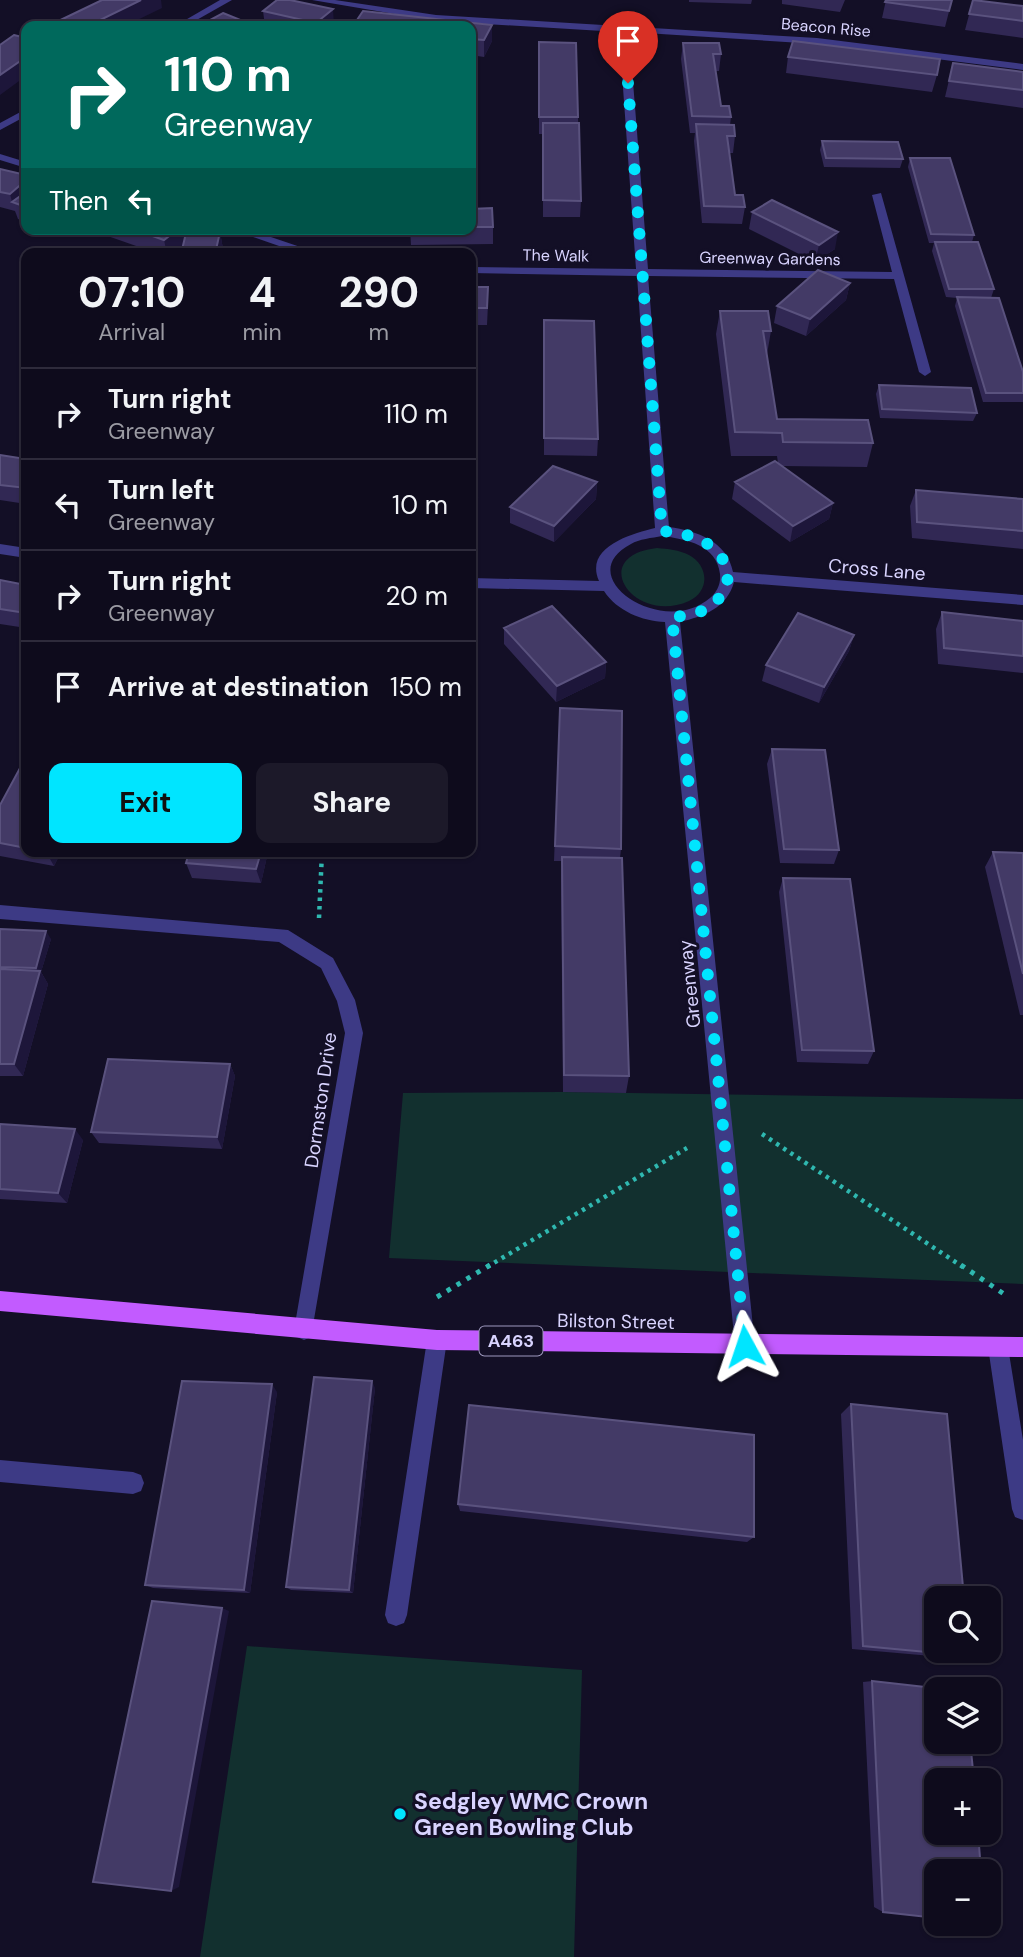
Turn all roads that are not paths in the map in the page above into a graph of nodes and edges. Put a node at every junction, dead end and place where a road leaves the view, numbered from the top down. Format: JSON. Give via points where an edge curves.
{"nodes":[{"id":1,"x":227,"y":0,"type":"edge"},
{"id":2,"x":317,"y":0,"type":"edge"},
{"id":3,"x":189,"y":21,"type":"edge"},
{"id":4,"x":624,"y":29,"type":"junction"},
{"id":5,"x":1023,"y":67,"type":"edge"},
{"id":6,"x":21,"y":116,"type":"edge"},
{"id":7,"x":0,"y":127,"type":"edge"},
{"id":8,"x":0,"y":158,"type":"edge"},
{"id":9,"x":21,"y":164,"type":"edge"},
{"id":10,"x":877,"y":195,"type":"dead end"},
{"id":11,"x":254,"y":235,"type":"edge"},
{"id":12,"x":296,"y":248,"type":"edge"},
{"id":13,"x":476,"y":270,"type":"edge"},
{"id":14,"x":641,"y":271,"type":"junction"},
{"id":15,"x":899,"y":276,"type":"junction"},
{"id":16,"x":925,"y":372,"type":"dead end"},
{"id":17,"x":662,"y":531,"type":"junction"},
{"id":18,"x":0,"y":549,"type":"edge"},
{"id":19,"x":21,"y":552,"type":"edge"},
{"id":20,"x":729,"y":577,"type":"junction"},
{"id":21,"x":476,"y":583,"type":"edge"},
{"id":22,"x":606,"y":586,"type":"junction"},
{"id":23,"x":1023,"y":600,"type":"edge"},
{"id":24,"x":672,"y":617,"type":"junction"},
{"id":25,"x":0,"y":912,"type":"edge"},
{"id":26,"x":0,"y":1301,"type":"edge"},
{"id":27,"x":304,"y":1329,"type":"junction"},
{"id":28,"x":437,"y":1340,"type":"junction"},
{"id":29,"x":745,"y":1346,"type":"junction"},
{"id":30,"x":1023,"y":1347,"type":"edge"},
{"id":31,"x":998,"y":1348,"type":"junction"},
{"id":32,"x":0,"y":1471,"type":"edge"},
{"id":33,"x":133,"y":1483,"type":"dead end"},
{"id":34,"x":1023,"y":1509,"type":"edge"},
{"id":35,"x":396,"y":1615,"type":"dead end"}],
"edges":[{"from":1,"to":3,"type":"street"},
{"from":2,"to":4,"type":"street","name":"Beacon Rise","via":[[436,18]]},
{"from":4,"to":5,"type":"street","name":"Beacon Rise","via":[[817,41]]},
{"from":4,"to":14,"type":"street"},
{"from":6,"to":7,"type":"street"},
{"from":8,"to":9,"type":"street"},
{"from":10,"to":15,"type":"street"},
{"from":11,"to":12,"type":"street"},
{"from":13,"to":14,"type":"street","name":"The Walk"},
{"from":14,"to":15,"type":"street","name":"Greenway Gardens"},
{"from":14,"to":17,"type":"street"},
{"from":15,"to":16,"type":"street"},
{"from":17,"to":20,"type":"street","via":[[687,534],[708,544],[723,559]]},
{"from":17,"to":22,"type":"street","via":[[639,534],[607,554],[602,570]]},
{"from":18,"to":19,"type":"street"},
{"from":20,"to":23,"type":"street","name":"Cross Lane"},
{"from":20,"to":24,"type":"street","via":[[724,592],[712,605]]},
{"from":21,"to":22,"type":"street"},
{"from":22,"to":24,"type":"street","via":[[632,609]]},
{"from":24,"to":29,"type":"street","name":"Greenway"},
{"from":25,"to":27,"type":"street","name":"Dormston Drive","via":[[282,934],[327,963],[346,1000],[354,1033]]},
{"from":26,"to":27,"type":"main road","name":"Bilston Street","number":"A463"},
{"from":27,"to":28,"type":"main road","name":"Bilston Street","number":"A463"},
{"from":28,"to":29,"type":"main road","name":"Bilston Street","number":"A463"},
{"from":28,"to":35,"type":"street"},
{"from":29,"to":31,"type":"main road","name":"Bilston Street","number":"A463"},
{"from":30,"to":31,"type":"main road","name":"Bilston Street","number":"A463"},
{"from":31,"to":34,"type":"street"},
{"from":32,"to":33,"type":"street"}]}
